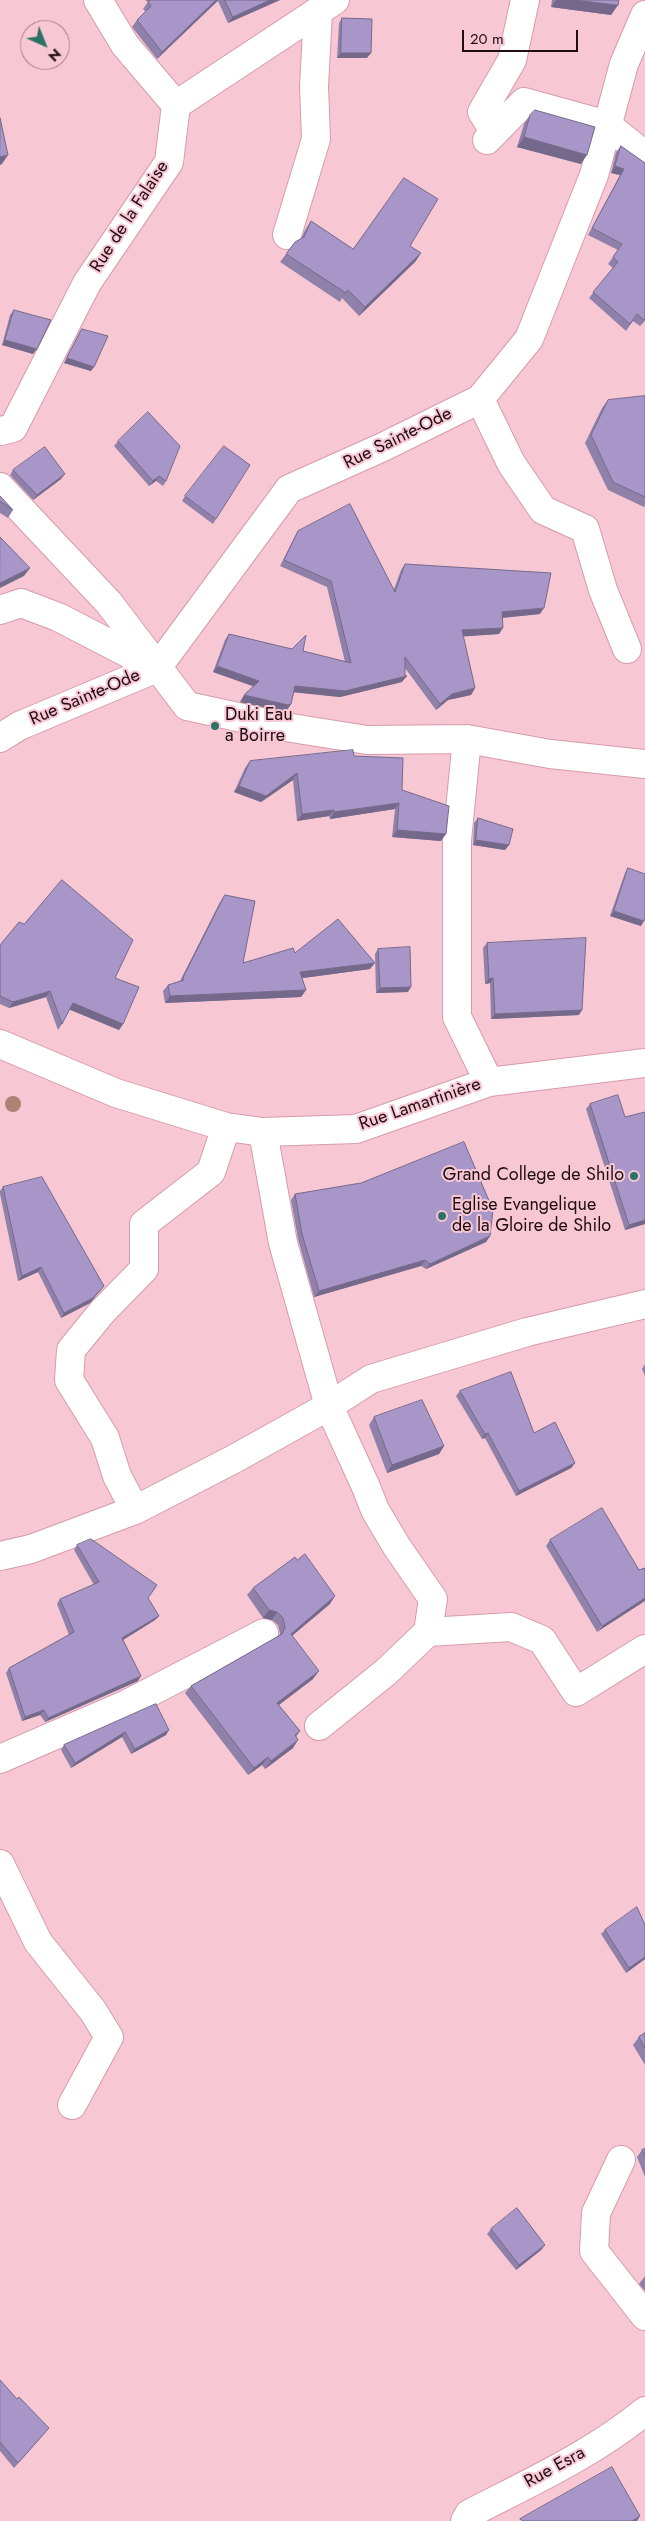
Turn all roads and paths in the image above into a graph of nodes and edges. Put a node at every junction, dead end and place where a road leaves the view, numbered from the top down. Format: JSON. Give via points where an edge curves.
{"nodes":[{"id":1,"x":98,"y":0,"type":"edge"},
{"id":2,"x":525,"y":0,"type":"edge"},
{"id":3,"x":327,"y":6,"type":"edge"},
{"id":4,"x":645,"y":15,"type":"edge"},
{"id":5,"x":176,"y":105,"type":"junction"},
{"id":6,"x":607,"y":125,"type":"junction"},
{"id":7,"x":645,"y":155,"type":"edge"},
{"id":8,"x":287,"y":235,"type":"dead end"},
{"id":9,"x":480,"y":399,"type":"junction"},
{"id":10,"x":0,"y":431,"type":"edge"},
{"id":11,"x":0,"y":486,"type":"edge"},
{"id":12,"x":0,"y":610,"type":"edge"},
{"id":13,"x":627,"y":649,"type":"dead end"},
{"id":14,"x":157,"y":668,"type":"junction"},
{"id":15,"x":0,"y":738,"type":"edge"},
{"id":16,"x":467,"y":739,"type":"junction"},
{"id":17,"x":645,"y":764,"type":"edge"},
{"id":18,"x":0,"y":1044,"type":"edge"},
{"id":19,"x":645,"y":1063,"type":"edge"},
{"id":20,"x":489,"y":1082,"type":"junction"},
{"id":21,"x":226,"y":1128,"type":"junction"},
{"id":22,"x":263,"y":1132,"type":"junction"},
{"id":23,"x":645,"y":1304,"type":"edge"},
{"id":24,"x":329,"y":1406,"type":"junction"},
{"id":25,"x":135,"y":1510,"type":"junction"},
{"id":26,"x":0,"y":1556,"type":"edge"},
{"id":27,"x":428,"y":1632,"type":"junction"},
{"id":28,"x":264,"y":1633,"type":"dead end"},
{"id":29,"x":645,"y":1649,"type":"edge"},
{"id":30,"x":319,"y":1726,"type":"dead end"},
{"id":31,"x":0,"y":1759,"type":"edge"},
{"id":32,"x":0,"y":1864,"type":"edge"},
{"id":33,"x":72,"y":2105,"type":"dead end"},
{"id":34,"x":620,"y":2160,"type":"dead end"},
{"id":35,"x":645,"y":2316,"type":"edge"},
{"id":36,"x":645,"y":2410,"type":"edge"},
{"id":37,"x":465,"y":2521,"type":"edge"}],
"edges":[{"from":1,"to":5,"type":"street","via":[[125,45]]},
{"from":2,"to":6,"type":"street","via":[[512,60],[482,112],[491,136],[524,102]]},
{"from":3,"to":5,"type":"street"},
{"from":3,"to":8,"type":"street","via":[[314,86],[316,139]]},
{"from":4,"to":6,"type":"street","name":"Rue Sainte-Ode","via":[[624,64]]},
{"from":5,"to":10,"type":"street","name":"Rue de la Falaise","via":[[169,162],[87,283],[14,428]]},
{"from":6,"to":7,"type":"street"},
{"from":6,"to":9,"type":"street","name":"Rue Sainte-Ode","via":[[594,175],[529,339]]},
{"from":9,"to":13,"type":"street","via":[[511,463],[543,510],[585,529],[603,590]]},
{"from":9,"to":14,"type":"street","name":"Rue Sainte-Ode","via":[[289,489]]},
{"from":11,"to":14,"type":"street","via":[[109,603]]},
{"from":12,"to":14,"type":"street","via":[[21,603],[58,617]]},
{"from":14,"to":15,"type":"street","name":"Rue Sainte-Ode","via":[[19,726]]},
{"from":14,"to":16,"type":"street","via":[[187,706],[367,740]]},
{"from":16,"to":17,"type":"street","via":[[550,754]]},
{"from":16,"to":20,"type":"street","via":[[457,840],[457,1017]]},
{"from":18,"to":21,"type":"street","name":"Rue Lamartinière","via":[[116,1093]]},
{"from":19,"to":20,"type":"street","name":"Rue Lamartinière"},
{"from":20,"to":22,"type":"street","name":"Rue Lamartinière","via":[[356,1129]]},
{"from":21,"to":22,"type":"street","name":"Rue Lamartinière"},
{"from":21,"to":25,"type":"street","via":[[211,1172],[144,1224],[144,1269],[71,1350],[69,1380],[105,1438],[117,1476]]},
{"from":22,"to":24,"type":"street","via":[[283,1243]]},
{"from":23,"to":24,"type":"street","via":[[527,1332],[370,1378]]},
{"from":24,"to":25,"type":"street"},
{"from":24,"to":27,"type":"street","via":[[374,1510],[433,1599]]},
{"from":25,"to":26,"type":"street","via":[[32,1549]]},
{"from":27,"to":29,"type":"street","via":[[511,1627],[542,1640],[576,1692]]},
{"from":27,"to":30,"type":"street","via":[[386,1672]]},
{"from":28,"to":31,"type":"street","via":[[127,1704]]},
{"from":32,"to":33,"type":"street","via":[[38,1942],[93,2010],[109,2037]]},
{"from":34,"to":35,"type":"street","via":[[596,2213],[594,2252]]},
{"from":36,"to":37,"type":"street","name":"Rue Esra","via":[[626,2427],[558,2468],[469,2514]]}]}
